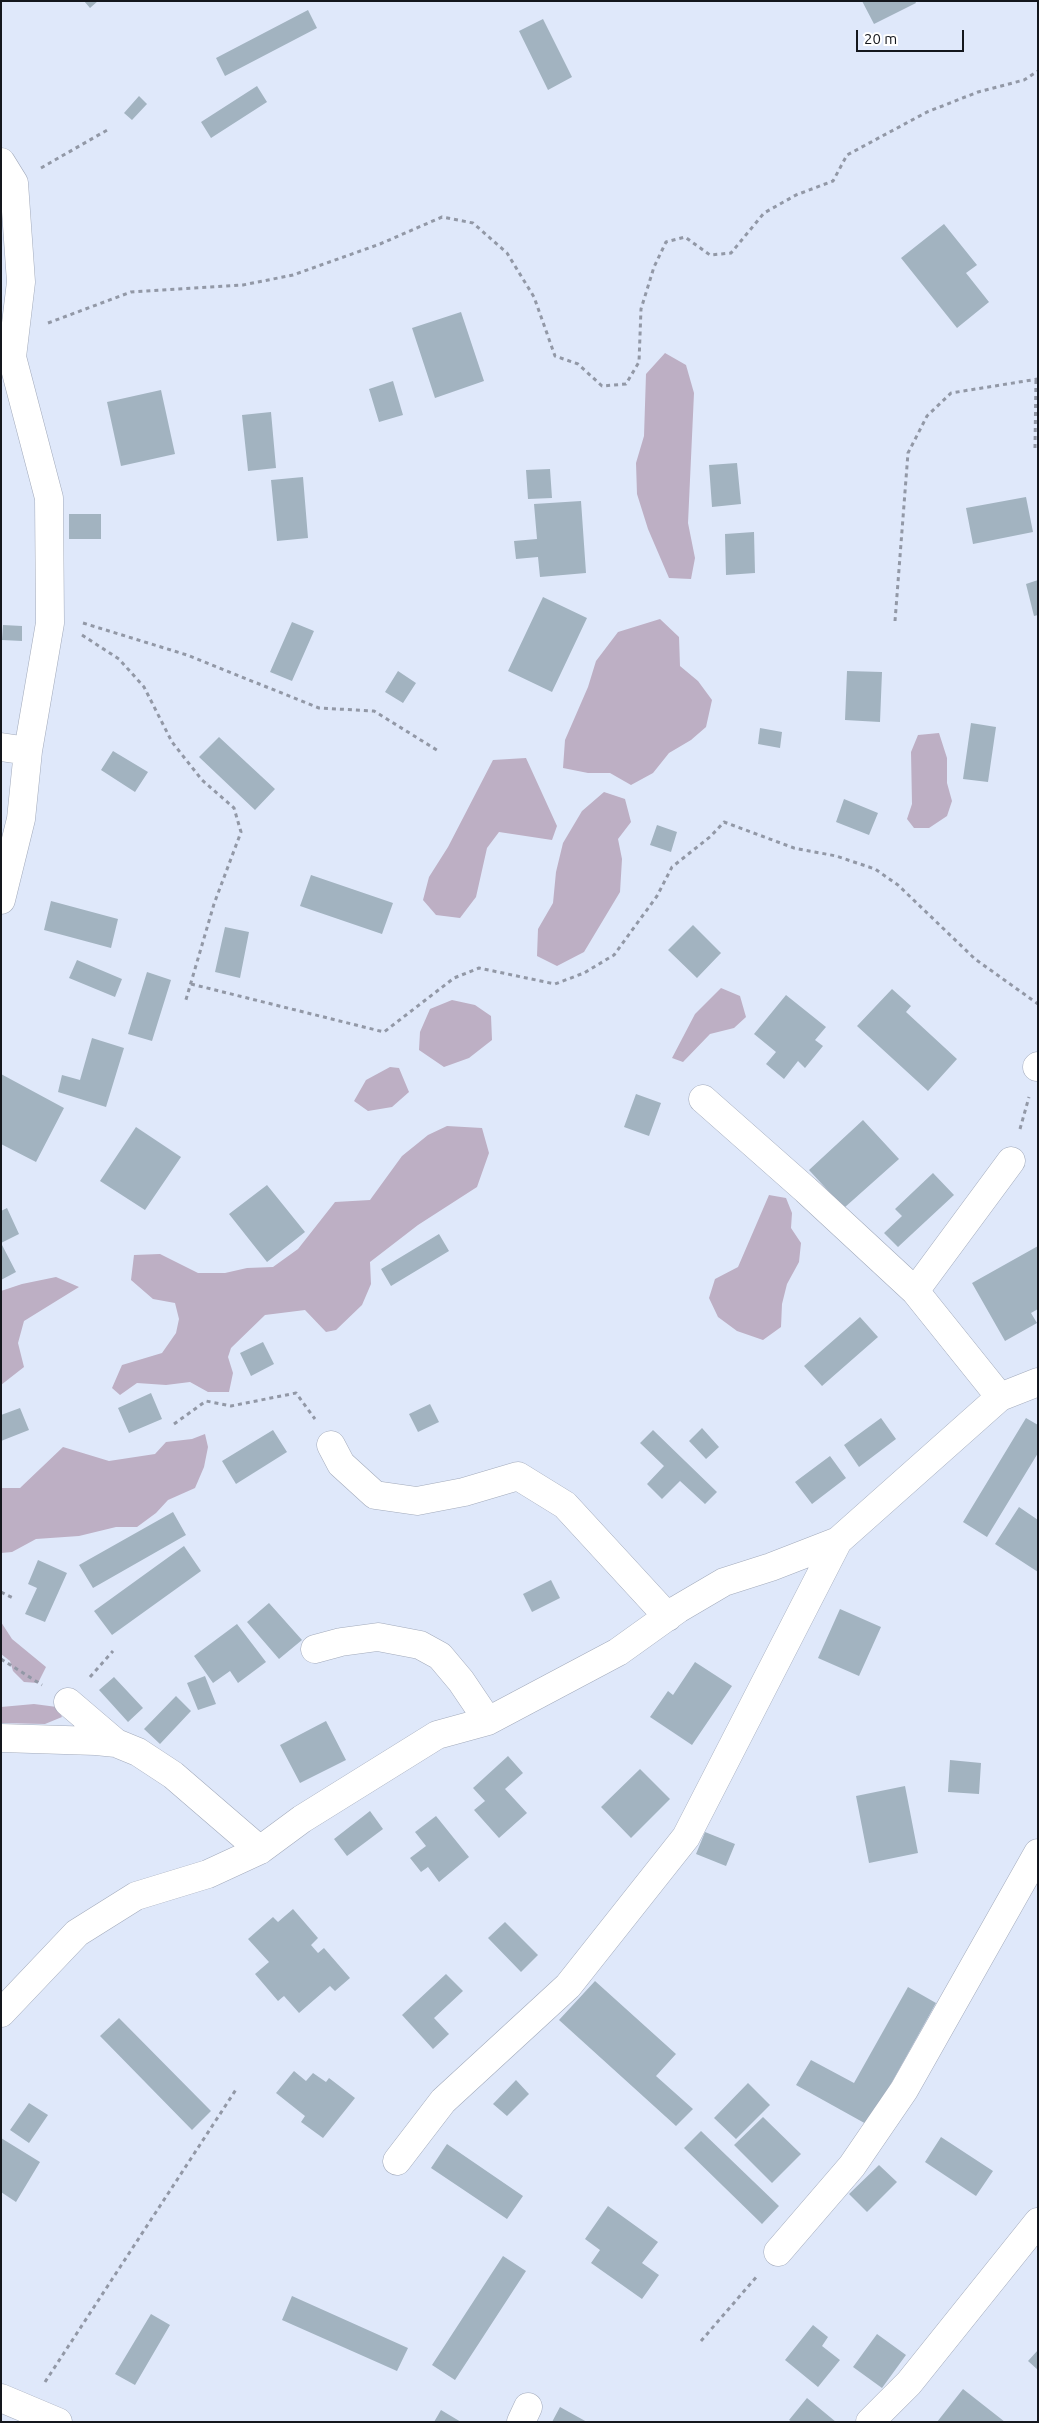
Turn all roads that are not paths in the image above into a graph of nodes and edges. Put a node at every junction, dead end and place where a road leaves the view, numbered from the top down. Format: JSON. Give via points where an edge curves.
{"nodes":[{"id":1,"x":8,"y":172,"type":"edge"},
{"id":2,"x":1,"y":747,"type":"edge"},
{"id":3,"x":28,"y":751,"type":"junction"},
{"id":4,"x":1,"y":900,"type":"edge"},
{"id":5,"x":703,"y":1100,"type":"dead end"},
{"id":6,"x":1011,"y":1162,"type":"road end"},
{"id":7,"x":915,"y":1291,"type":"junction"},
{"id":8,"x":1038,"y":1382,"type":"edge"},
{"id":9,"x":1000,"y":1397,"type":"junction"},
{"id":10,"x":331,"y":1445,"type":"road end"},
{"id":11,"x":838,"y":1541,"type":"junction"},
{"id":12,"x":668,"y":1616,"type":"junction"},
{"id":13,"x":315,"y":1649,"type":"dead end"},
{"id":14,"x":68,"y":1702,"type":"road end"},
{"id":15,"x":488,"y":1722,"type":"junction"},
{"id":16,"x":1,"y":1738,"type":"edge"},
{"id":17,"x":116,"y":1743,"type":"junction"},
{"id":18,"x":260,"y":1850,"type":"junction"},
{"id":19,"x":1038,"y":1853,"type":"edge"},
{"id":20,"x":1,"y":2013,"type":"edge"},
{"id":21,"x":397,"y":2161,"type":"dead end"},
{"id":22,"x":1038,"y":2222,"type":"edge"},
{"id":23,"x":778,"y":2252,"type":"road end"},
{"id":24,"x":1,"y":2398,"type":"edge"},
{"id":25,"x":58,"y":2422,"type":"edge"},
{"id":26,"x":870,"y":2422,"type":"edge"}],
"edges":[{"from":1,"to":3,"type":"street","via":[[21,282],[12,357],[49,498],[50,623]]},
{"from":2,"to":3,"type":"street"},
{"from":3,"to":4,"type":"street","via":[[21,819]]},
{"from":5,"to":7,"type":"street"},
{"from":6,"to":7,"type":"street"},
{"from":7,"to":9,"type":"street"},
{"from":8,"to":9,"type":"street"},
{"from":9,"to":11,"type":"street"},
{"from":10,"to":12,"type":"street","via":[[341,1464],[375,1495],[417,1501],[464,1492],[518,1476],[565,1505]]},
{"from":11,"to":12,"type":"street","via":[[724,1582]]},
{"from":11,"to":21,"type":"street","via":[[686,1837],[568,1986],[443,2101]]},
{"from":12,"to":15,"type":"street","via":[[618,1652]]},
{"from":13,"to":15,"type":"street","via":[[378,1637],[420,1644],[440,1656]]},
{"from":14,"to":17,"type":"street"},
{"from":15,"to":18,"type":"street","via":[[437,1735],[302,1819]]},
{"from":16,"to":17,"type":"street"},
{"from":17,"to":18,"type":"street","via":[[138,1752],[173,1774]]},
{"from":18,"to":20,"type":"street","via":[[208,1874],[136,1896],[77,1933]]},
{"from":19,"to":23,"type":"street","via":[[904,2090],[852,2166]]},
{"from":22,"to":26,"type":"street","via":[[909,2384]]},
{"from":24,"to":25,"type":"street"}]}
